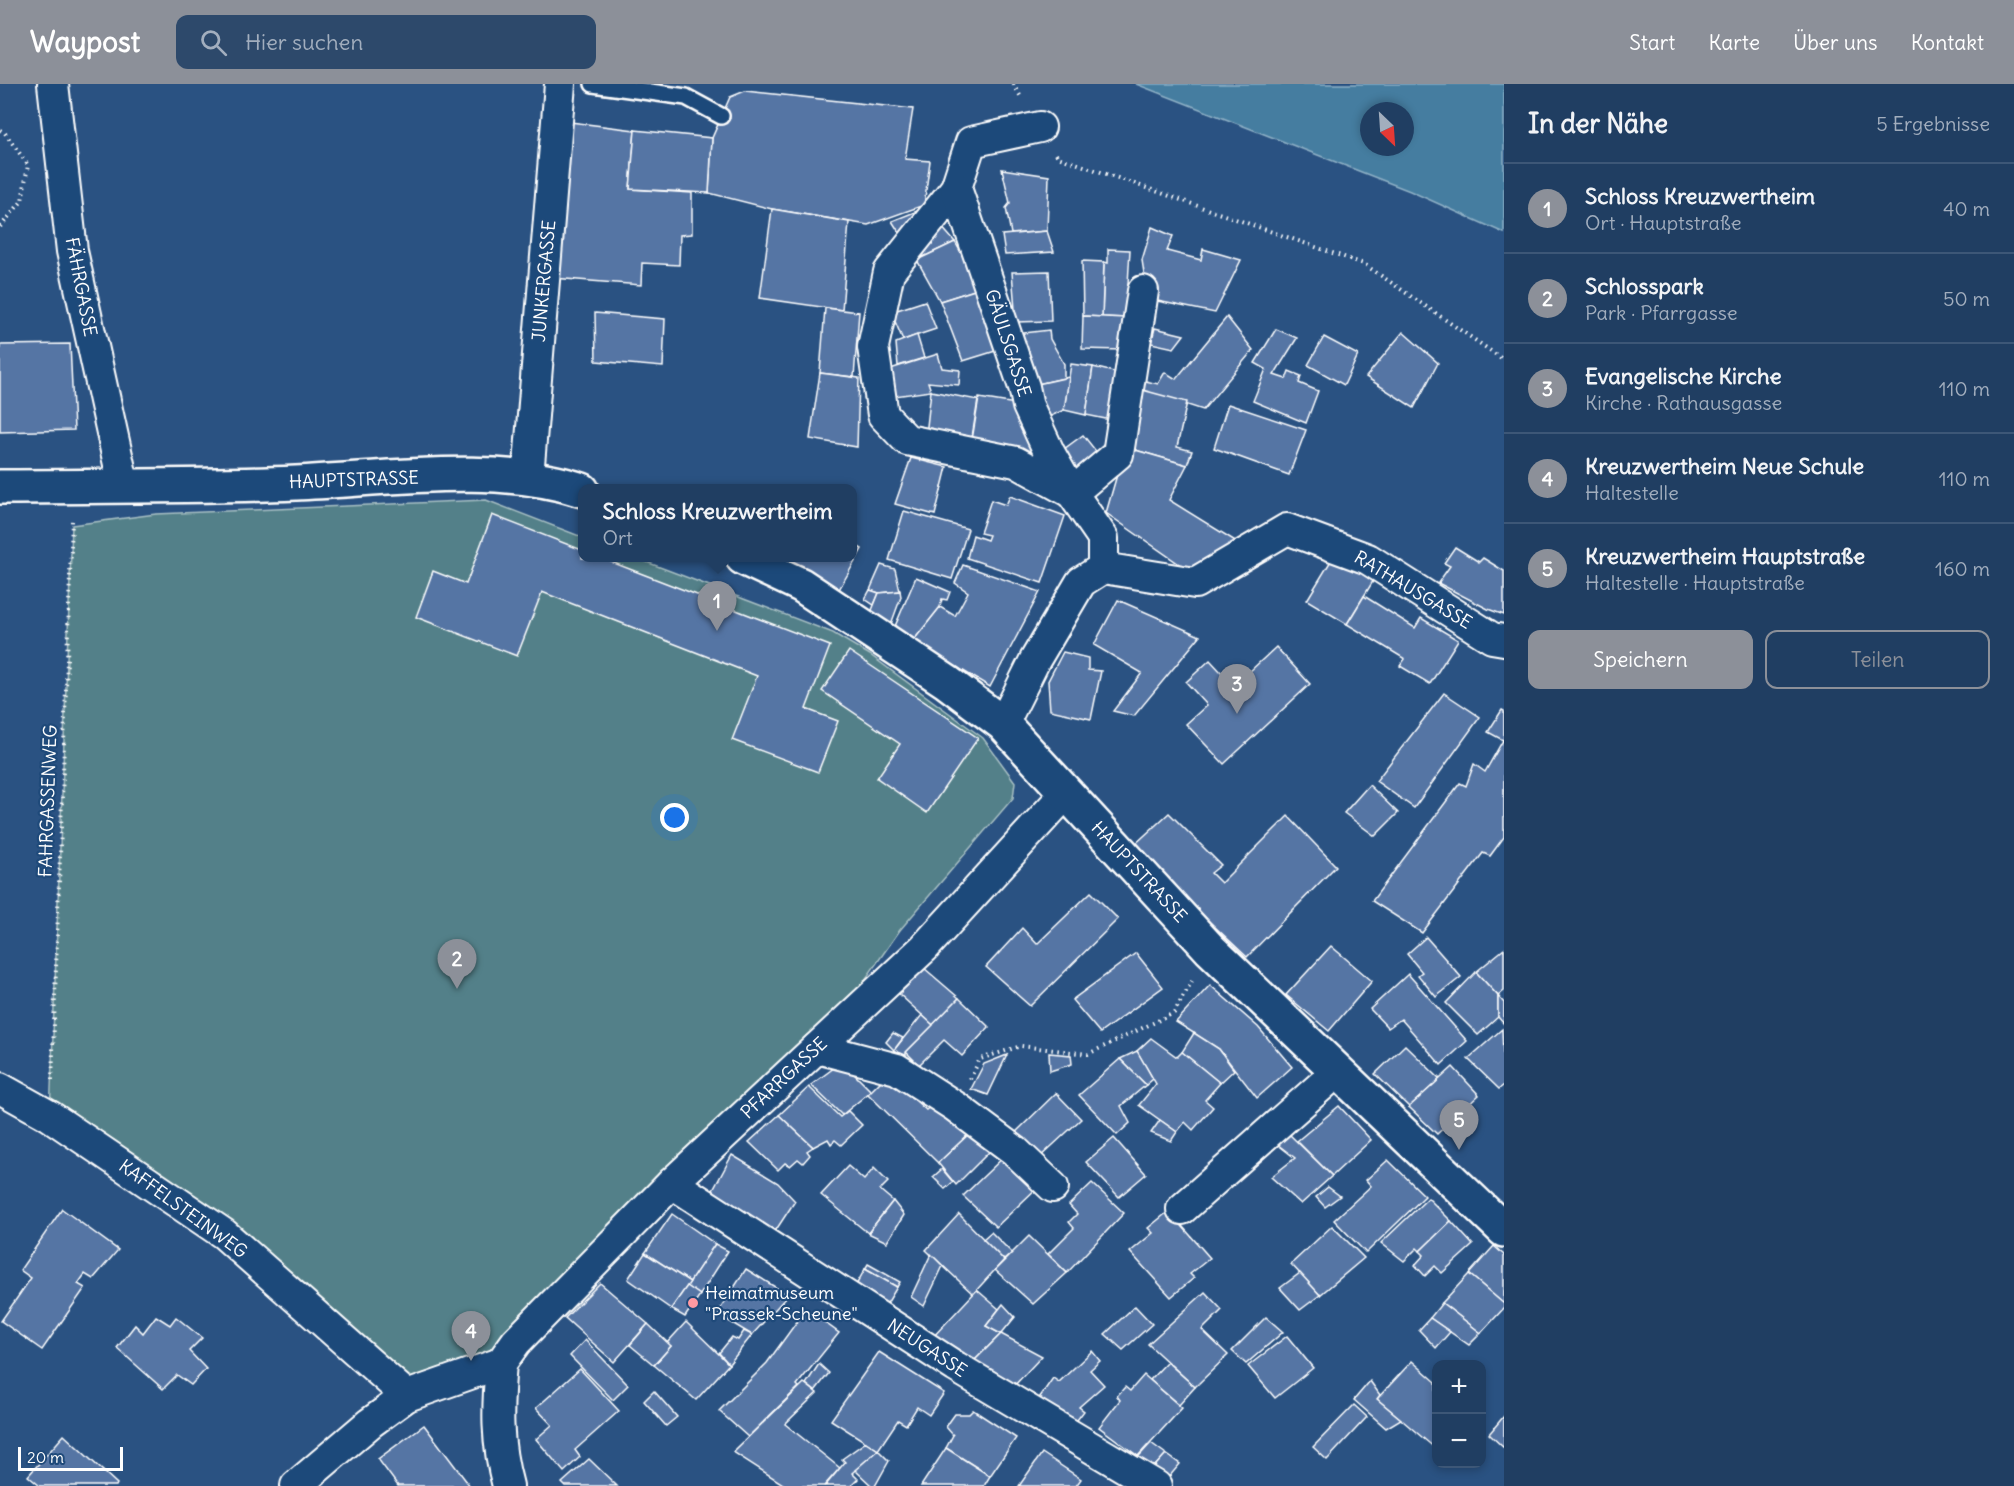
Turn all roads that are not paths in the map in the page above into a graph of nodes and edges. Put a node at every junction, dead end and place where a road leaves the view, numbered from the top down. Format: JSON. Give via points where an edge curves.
{"nodes":[{"id":1,"x":53,"y":84,"type":"edge"},
{"id":2,"x":560,"y":84,"type":"edge"},
{"id":3,"x":593,"y":84,"type":"edge"},
{"id":4,"x":721,"y":116,"type":"dead end"},
{"id":5,"x":1040,"y":127,"type":"road end"},
{"id":6,"x":956,"y":188,"type":"junction"},
{"id":7,"x":1143,"y":291,"type":"dead end"},
{"id":8,"x":528,"y":477,"type":"junction"},
{"id":9,"x":0,"y":487,"type":"edge"},
{"id":10,"x":124,"y":487,"type":"junction"},
{"id":11,"x":578,"y":489,"type":"edge"},
{"id":12,"x":1072,"y":493,"type":"junction"},
{"id":13,"x":752,"y":562,"type":"edge"},
{"id":14,"x":1103,"y":568,"type":"junction"},
{"id":15,"x":1504,"y":640,"type":"edge"},
{"id":16,"x":1003,"y":724,"type":"junction"},
{"id":17,"x":1066,"y":792,"type":"junction"},
{"id":18,"x":817,"y":1048,"type":"junction"},
{"id":19,"x":1338,"y":1071,"type":"junction"},
{"id":20,"x":0,"y":1088,"type":"edge"},
{"id":21,"x":672,"y":1183,"type":"junction"},
{"id":22,"x":1053,"y":1187,"type":"dead end"},
{"id":23,"x":1182,"y":1209,"type":"dead end"},
{"id":24,"x":1504,"y":1230,"type":"edge"},
{"id":25,"x":501,"y":1364,"type":"junction"},
{"id":26,"x":407,"y":1396,"type":"junction"},
{"id":27,"x":296,"y":1486,"type":"edge"},
{"id":28,"x":508,"y":1486,"type":"edge"},
{"id":29,"x":1156,"y":1486,"type":"edge"}],
"edges":[{"from":1,"to":10,"type":"street","name":"FÄHRGASSE","via":[[72,251]]},
{"from":2,"to":8,"type":"street","name":"JUNKERGASSE"},
{"from":3,"to":4,"type":"lane","via":[[686,97]]},
{"from":5,"to":6,"type":"street","name":"GÄULSGASSE","via":[[971,142]]},
{"from":6,"to":12,"type":"street","name":"GÄULSGASSE","via":[[1028,406]]},
{"from":6,"to":12,"type":"street","name":"GÄULSGASSE","via":[[889,272],[873,347],[883,415],[907,440],[1016,462]]},
{"from":7,"to":12,"type":"street","via":[[1118,454]]},
{"from":8,"to":10,"type":"street","name":"HAUPTSTRASSE","via":[[480,475]]},
{"from":8,"to":11,"type":"street","name":"HAUPTSTRASSE"},
{"from":9,"to":10,"type":"street","name":"HAUPTSTRASSE"},
{"from":12,"to":14,"type":"street","name":"GÄULSGASSE","via":[[1103,538]]},
{"from":13,"to":16,"type":"street","name":"HAUPTSTRASSE","via":[[801,585]]},
{"from":14,"to":15,"type":"street","name":"RATHAUSGASSE","via":[[1195,583],[1287,529],[1368,559],[1492,638]]},
{"from":14,"to":16,"type":"street","via":[[1081,582]]},
{"from":16,"to":17,"type":"street","name":"HAUPTSTRASSE"},
{"from":17,"to":18,"type":"street","name":"PFARRGASSE","via":[[924,948]]},
{"from":17,"to":19,"type":"street","name":"HAUPTSTRASSE","via":[[1210,949]]},
{"from":18,"to":21,"type":"street","name":"PFARRGASSE"},
{"from":18,"to":22,"type":"street","via":[[897,1069],[1015,1151]]},
{"from":19,"to":23,"type":"street"},
{"from":19,"to":24,"type":"street","name":"HAUPTSTRASSE"},
{"from":20,"to":26,"type":"street","name":"KAFFELSTEINWEG","via":[[50,1116],[224,1234]]},
{"from":21,"to":25,"type":"street","name":"PFARRGASSE","via":[[516,1342]]},
{"from":21,"to":29,"type":"street","name":"NEUGASSE","via":[[956,1367]]},
{"from":25,"to":26,"type":"street"},
{"from":25,"to":28,"type":"street","via":[[496,1420],[499,1455]]},
{"from":26,"to":27,"type":"street"}]}
